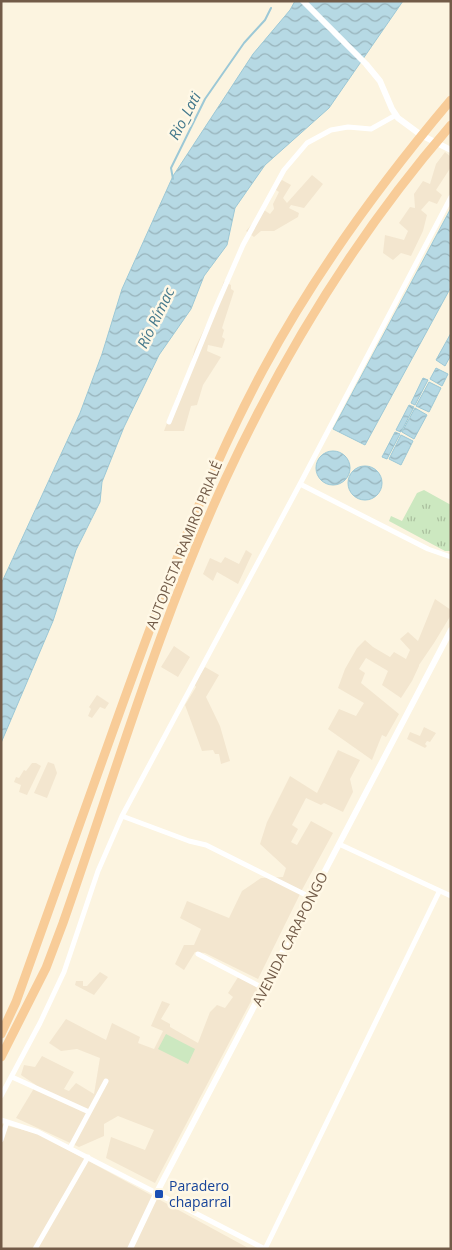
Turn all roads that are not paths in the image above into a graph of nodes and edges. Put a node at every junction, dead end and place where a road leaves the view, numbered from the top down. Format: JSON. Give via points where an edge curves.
{"nodes":[{"id":1,"x":303,"y":1,"type":"edge"},
{"id":2,"x":451,"y":100,"type":"edge"},
{"id":3,"x":396,"y":115,"type":"junction"},
{"id":4,"x":451,"y":125,"type":"edge"},
{"id":5,"x":421,"y":135,"type":"junction"},
{"id":6,"x":436,"y":142,"type":"junction"},
{"id":7,"x":451,"y":150,"type":"edge"},
{"id":8,"x":451,"y":197,"type":"edge"},
{"id":9,"x":168,"y":422,"type":"dead end"},
{"id":10,"x":300,"y":484,"type":"junction"},
{"id":11,"x":451,"y":557,"type":"edge"},
{"id":12,"x":451,"y":630,"type":"edge"},
{"id":13,"x":122,"y":816,"type":"junction"},
{"id":14,"x":339,"y":844,"type":"junction"},
{"id":15,"x":439,"y":892,"type":"junction"},
{"id":16,"x":451,"y":896,"type":"edge"},
{"id":17,"x":312,"y":898,"type":"junction"},
{"id":18,"x":198,"y":954,"type":"dead end"},
{"id":19,"x":264,"y":989,"type":"junction"},
{"id":20,"x":1,"y":1034,"type":"edge"},
{"id":21,"x":1,"y":1057,"type":"edge"},
{"id":22,"x":12,"y":1077,"type":"junction"},
{"id":23,"x":106,"y":1081,"type":"dead end"},
{"id":24,"x":1,"y":1096,"type":"edge"},
{"id":25,"x":89,"y":1112,"type":"junction"},
{"id":26,"x":4,"y":1121,"type":"edge"},
{"id":27,"x":1,"y":1140,"type":"edge"},
{"id":28,"x":70,"y":1148,"type":"junction"},
{"id":29,"x":88,"y":1157,"type":"junction"},
{"id":30,"x":157,"y":1192,"type":"junction"},
{"id":31,"x":35,"y":1249,"type":"edge"},
{"id":32,"x":130,"y":1249,"type":"edge"},
{"id":33,"x":265,"y":1249,"type":"edge"}],
"edges":[{"from":1,"to":3,"type":"street","via":[[366,64],[384,88]]},
{"from":2,"to":5,"type":"highway","name":"AUTOPISTA RAMIRO PRIALÉ"},
{"from":3,"to":5,"type":"street"},
{"from":3,"to":9,"type":"street","via":[[371,129],[348,127],[331,130],[307,143],[284,170],[243,245]]},
{"from":4,"to":6,"type":"highway","name":"AUTOPISTA RAMIRO PRIALÉ"},
{"from":5,"to":6,"type":"street"},
{"from":5,"to":20,"type":"highway","name":"AUTOPISTA RAMIRO PRIALÉ","via":[[365,207],[304,299],[233,427],[158,604],[16,1002]]},
{"from":6,"to":7,"type":"street"},
{"from":6,"to":21,"type":"highway","name":"AUTOPISTA RAMIRO PRIALÉ","via":[[369,230],[322,301],[274,381],[225,480],[171,612],[53,950]]},
{"from":8,"to":10,"type":"street"},
{"from":10,"to":11,"type":"street","via":[[428,549]]},
{"from":10,"to":13,"type":"street"},
{"from":12,"to":14,"type":"street","name":"AVENIDA CARAPONGO"},
{"from":13,"to":17,"type":"street","via":[[206,845]]},
{"from":13,"to":22,"type":"street","via":[[98,871],[64,972]]},
{"from":14,"to":15,"type":"street"},
{"from":14,"to":17,"type":"street","name":"AVENIDA CARAPONGO"},
{"from":15,"to":16,"type":"street"},
{"from":15,"to":33,"type":"street"},
{"from":17,"to":19,"type":"street","name":"AVENIDA CARAPONGO"},
{"from":18,"to":19,"type":"street"},
{"from":19,"to":30,"type":"street","name":"AVENIDA CARAPONGO"},
{"from":22,"to":24,"type":"street"},
{"from":22,"to":25,"type":"street"},
{"from":23,"to":25,"type":"street"},
{"from":25,"to":28,"type":"street"},
{"from":26,"to":27,"type":"street"},
{"from":26,"to":28,"type":"street","via":[[38,1132]]},
{"from":28,"to":29,"type":"street"},
{"from":29,"to":30,"type":"street"},
{"from":29,"to":31,"type":"street"},
{"from":30,"to":32,"type":"street","name":"AVENIDA CARAPONGO"},
{"from":30,"to":33,"type":"street"}]}
